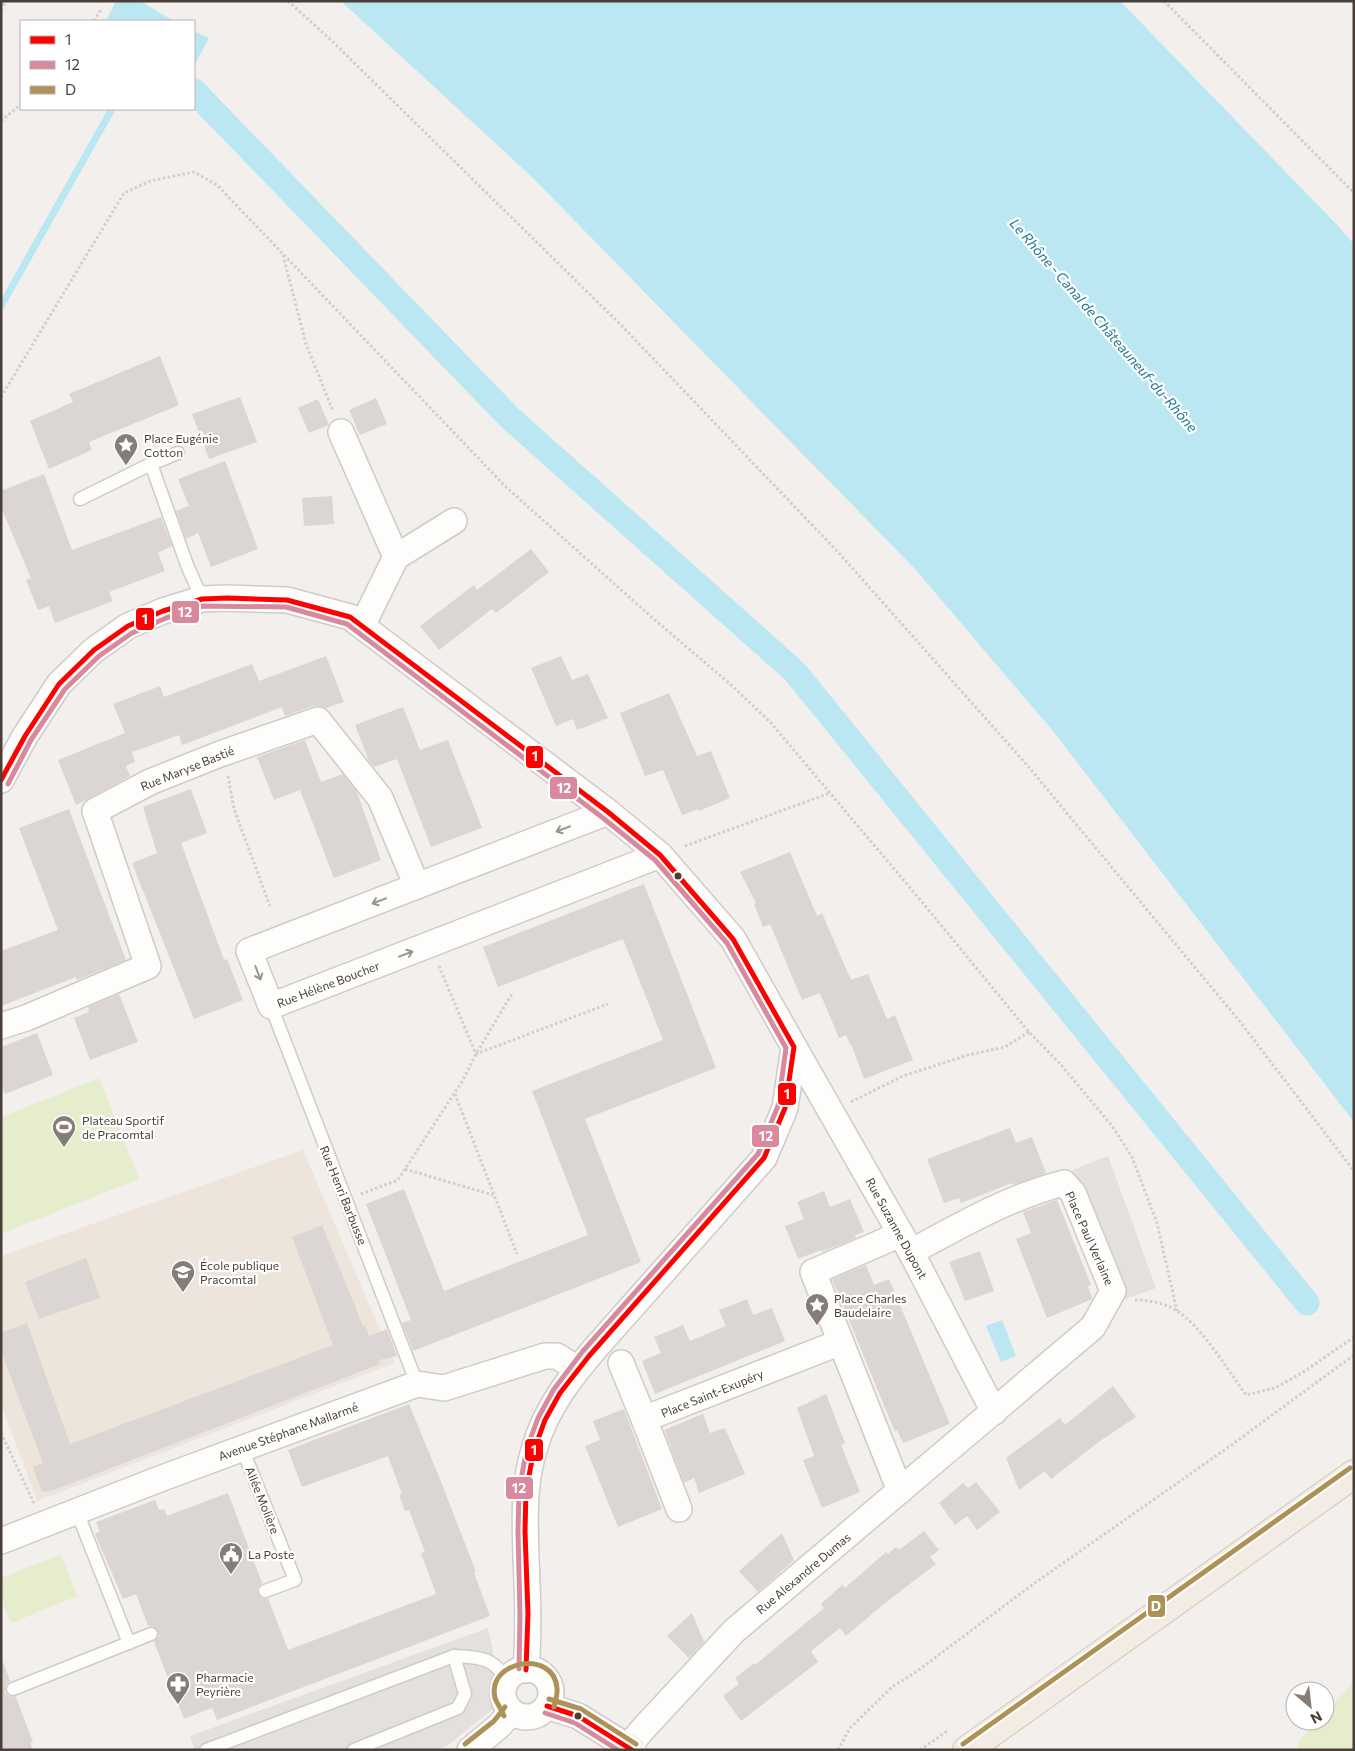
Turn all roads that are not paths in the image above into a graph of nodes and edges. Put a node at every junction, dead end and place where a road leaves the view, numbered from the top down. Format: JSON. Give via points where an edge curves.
{"nodes":[{"id":1,"x":341,"y":432,"type":"road end"},
{"id":2,"x":178,"y":453,"type":"dead end"},
{"id":3,"x":151,"y":464,"type":"junction"},
{"id":4,"x":80,"y":499,"type":"dead end"},
{"id":5,"x":454,"y":521,"type":"dead end"},
{"id":6,"x":396,"y":557,"type":"junction"},
{"id":7,"x":202,"y":600,"type":"junction"},
{"id":8,"x":362,"y":626,"type":"junction"},
{"id":9,"x":1,"y":780,"type":"edge"},
{"id":10,"x":608,"y":812,"type":"junction"},
{"id":11,"x":660,"y":855,"type":"junction"},
{"id":12,"x":417,"y":886,"type":"junction"},
{"id":13,"x":271,"y":1006,"type":"junction"},
{"id":14,"x":1,"y":1026,"type":"edge"},
{"id":15,"x":794,"y":1047,"type":"junction"},
{"id":16,"x":906,"y":1243,"type":"junction"},
{"id":17,"x":841,"y":1342,"type":"junction"},
{"id":18,"x":621,"y":1363,"type":"dead end"},
{"id":19,"x":577,"y":1369,"type":"junction"},
{"id":20,"x":416,"y":1384,"type":"junction"},
{"id":21,"x":994,"y":1412,"type":"junction"},
{"id":22,"x":644,"y":1419,"type":"junction"},
{"id":23,"x":242,"y":1448,"type":"junction"},
{"id":24,"x":1354,"y":1474,"type":"edge"},
{"id":25,"x":900,"y":1491,"type":"junction"},
{"id":26,"x":679,"y":1509,"type":"dead end"},
{"id":27,"x":77,"y":1512,"type":"junction"},
{"id":28,"x":1,"y":1541,"type":"edge"},
{"id":29,"x":265,"y":1590,"type":"dead end"},
{"id":30,"x":151,"y":1634,"type":"dead end"},
{"id":31,"x":129,"y":1643,"type":"junction"},
{"id":32,"x":454,"y":1656,"type":"junction"},
{"id":33,"x":516,"y":1675,"type":"junction"},
{"id":34,"x":13,"y":1689,"type":"dead end"},
{"id":35,"x":547,"y":1706,"type":"junction"},
{"id":36,"x":511,"y":1712,"type":"junction"},
{"id":37,"x":629,"y":1749,"type":"edge"},
{"id":38,"x":206,"y":1750,"type":"edge"},
{"id":39,"x":354,"y":1750,"type":"edge"},
{"id":40,"x":470,"y":1750,"type":"edge"},
{"id":41,"x":967,"y":1750,"type":"edge"}],
"edges":[{"from":1,"to":6,"type":"street"},
{"from":2,"to":3,"type":"lane"},
{"from":3,"to":4,"type":"lane"},
{"from":3,"to":7,"type":"lane"},
{"from":5,"to":6,"type":"street"},
{"from":6,"to":8,"type":"street"},
{"from":7,"to":8,"type":"street","name":"Rue Suzanne Dupont","via":[[287,600],[350,617]]},
{"from":7,"to":9,"type":"street","name":"Rue Suzanne Dupont","via":[[163,611],[128,626],[94,650],[60,684],[25,736]]},
{"from":8,"to":10,"type":"street","name":"Rue Suzanne Dupont"},
{"from":10,"to":11,"type":"street","name":"Rue Suzanne Dupont"},
{"from":10,"to":12,"type":"street","name":"Rue Hélène Boucher","one_way":true},
{"from":13,"to":11,"type":"street","name":"Rue Hélène Boucher","one_way":true},
{"from":11,"to":15,"type":"street","name":"Rue Suzanne Dupont","via":[[732,939]]},
{"from":12,"to":13,"type":"street","name":"Rue Hélène Boucher","one_way":true,"via":[[249,951]]},
{"from":12,"to":14,"type":"street","name":"Rue Maryse Bastié","via":[[380,798],[318,720],[150,782],[96,811],[148,966]]},
{"from":13,"to":20,"type":"lane","name":"Rue Henri Barbusse"},
{"from":15,"to":16,"type":"street","name":"Rue Suzanne Dupont"},
{"from":15,"to":19,"type":"street","via":[[785,1108],[764,1158]]},
{"from":16,"to":17,"type":"street","via":[[813,1272]]},
{"from":16,"to":21,"type":"street","name":"Rue Suzanne Dupont"},
{"from":16,"to":21,"type":"street","name":"Place Paul Verlaine","via":[[1042,1188],[1064,1183],[1073,1193],[1113,1291],[1093,1327]]},
{"from":17,"to":22,"type":"street","name":"Place Saint-Exupéry"},
{"from":17,"to":25,"type":"street"},
{"from":18,"to":22,"type":"street"},
{"from":19,"to":20,"type":"street","name":"Avenue Stéphane Mallarmé","via":[[557,1356],[545,1356],[444,1388]]},
{"from":19,"to":33,"type":"street","via":[[552,1405],[528,1472],[525,1518],[528,1617]]},
{"from":20,"to":23,"type":"street","name":"Avenue Stéphane Mallarmé"},
{"from":21,"to":25,"type":"street","name":"Rue Alexandre Dumas"},
{"from":22,"to":26,"type":"street","name":"Place Saint-Exupéry"},
{"from":23,"to":27,"type":"street","name":"Avenue Stéphane Mallarmé"},
{"from":23,"to":29,"type":"lane","name":"Allée Molière","via":[[295,1580]]},
{"from":24,"to":41,"type":"main road"},
{"from":25,"to":37,"type":"street","name":"Rue Alexandre Dumas","via":[[734,1631],[635,1737]]},
{"from":27,"to":28,"type":"street","name":"Avenue Stéphane Mallarmé"},
{"from":27,"to":31,"type":"lane"},
{"from":30,"to":31,"type":"lane"},
{"from":31,"to":34,"type":"lane"},
{"from":32,"to":33,"type":"lane","via":[[484,1659]]},
{"from":32,"to":38,"type":"lane"},
{"from":32,"to":39,"type":"lane","via":[[465,1694],[458,1708]]},
{"from":33,"to":35,"type":"street","via":[[539,1673],[549,1684]]},
{"from":33,"to":36,"type":"street","via":[[503,1688],[503,1696]]},
{"from":35,"to":36,"type":"street","via":[[535,1716],[518,1716]]},
{"from":35,"to":37,"type":"street","via":[[578,1716]]},
{"from":36,"to":40,"type":"street"}]}
